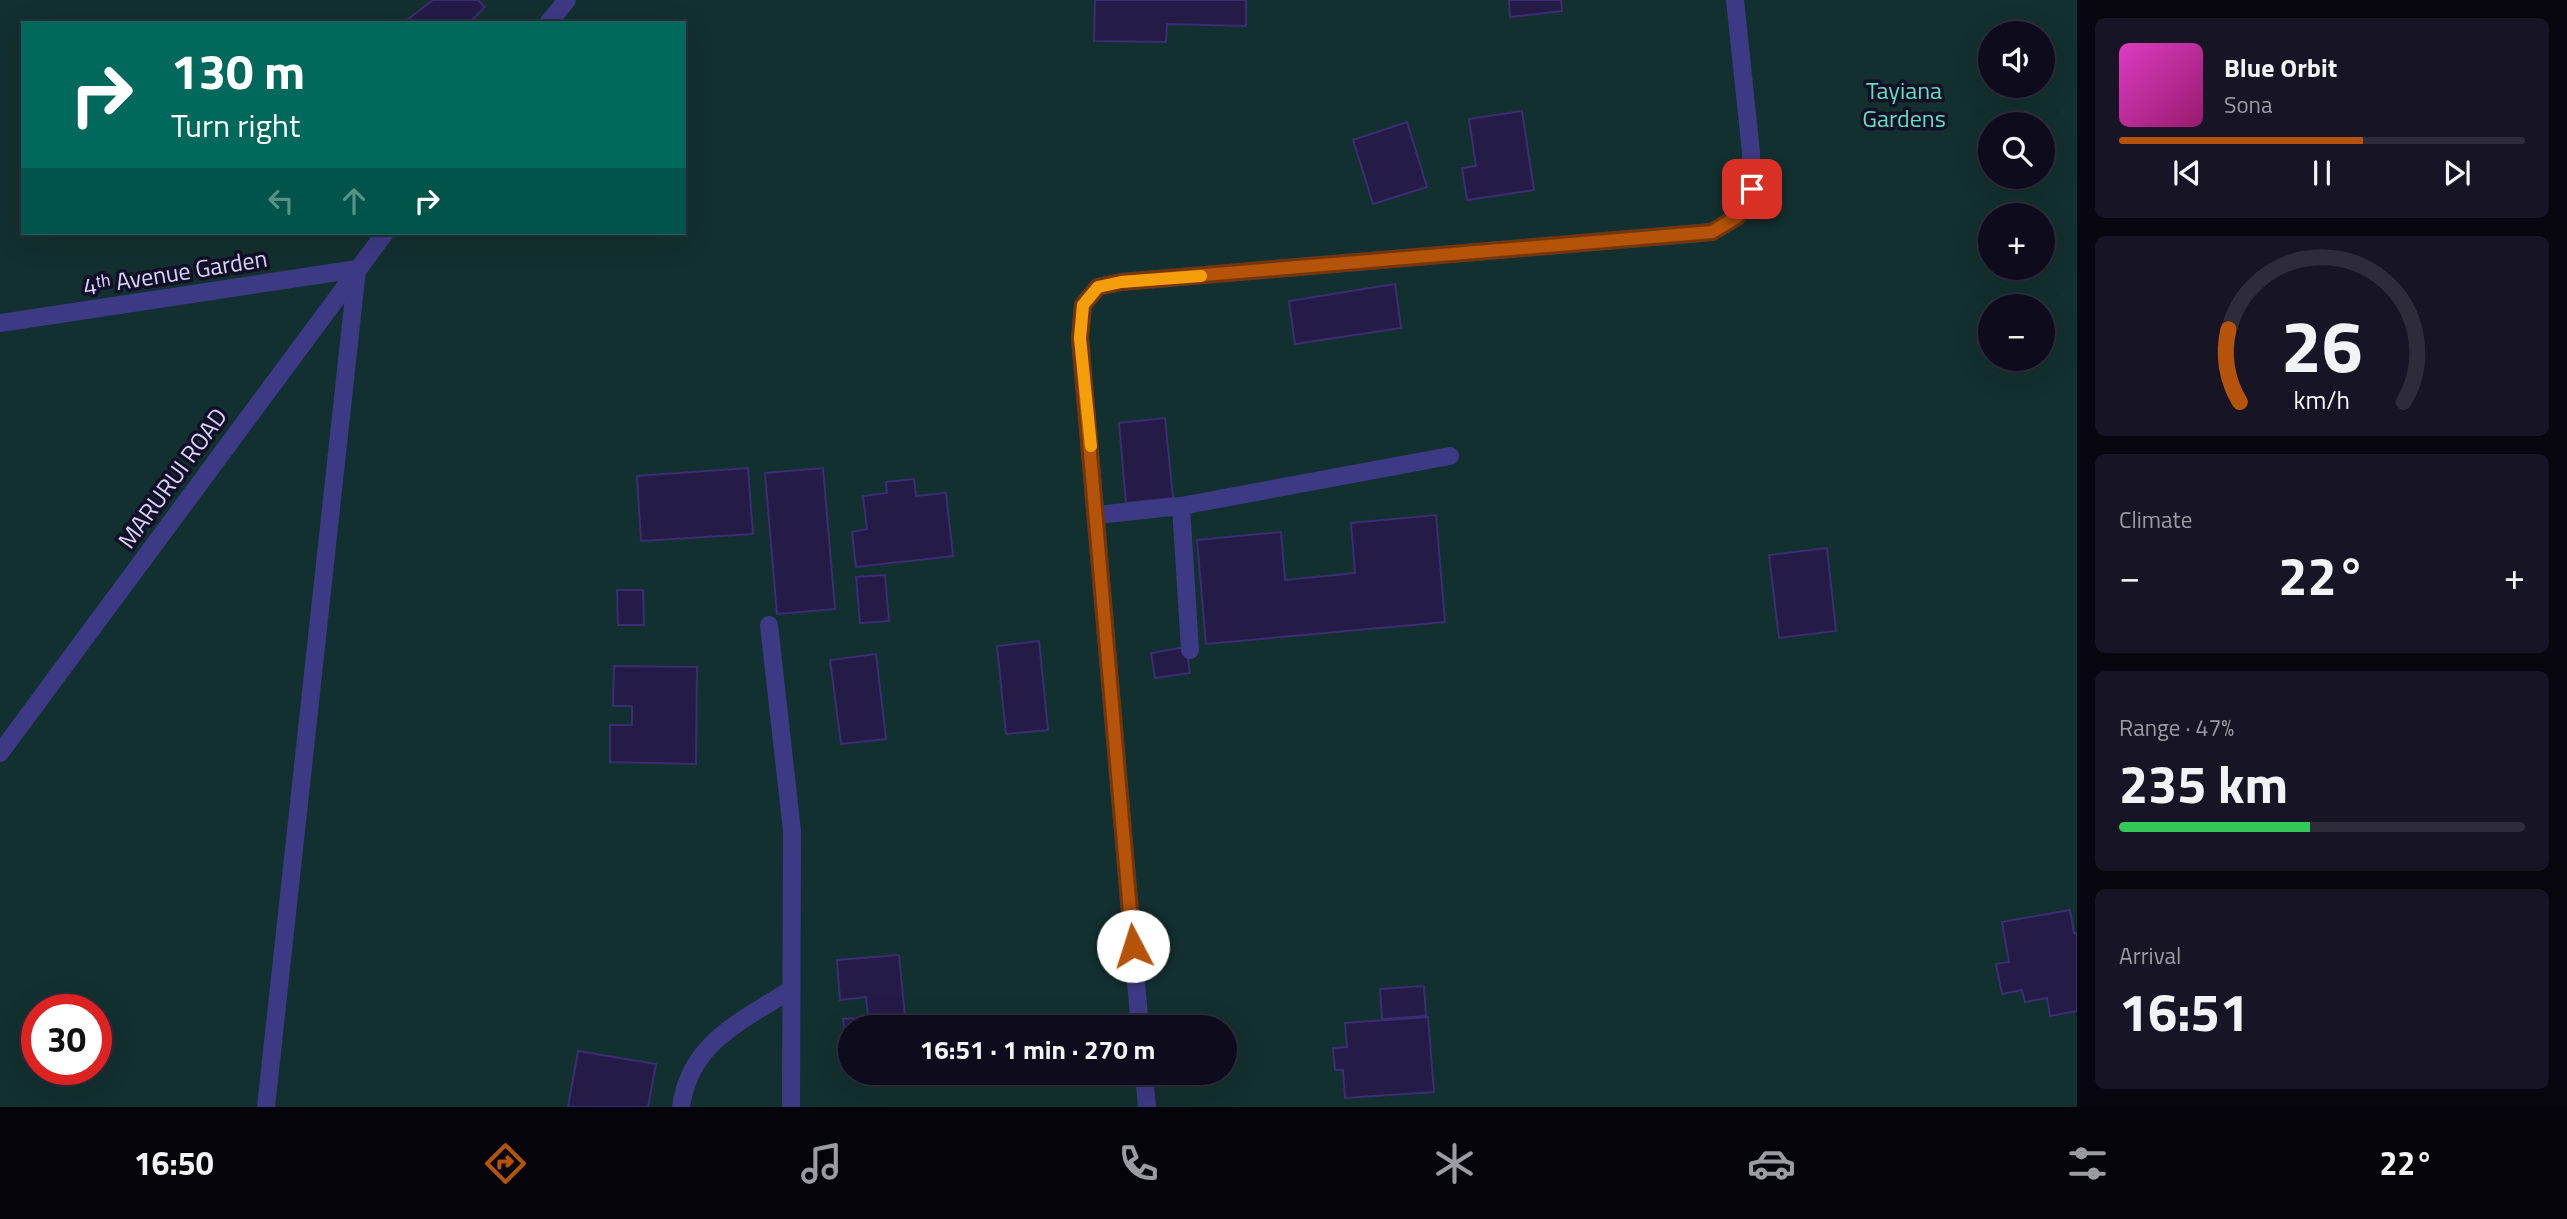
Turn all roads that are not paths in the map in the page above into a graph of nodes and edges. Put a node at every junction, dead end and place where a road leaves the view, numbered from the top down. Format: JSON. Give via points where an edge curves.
{"nodes":[{"id":1,"x":567,"y":0,"type":"edge"},
{"id":2,"x":1735,"y":0,"type":"edge"},
{"id":3,"x":550,"y":21,"type":"edge"},
{"id":4,"x":383,"y":235,"type":"edge"},
{"id":5,"x":357,"y":269,"type":"junction"},
{"id":6,"x":0,"y":323,"type":"edge"},
{"id":7,"x":1450,"y":456,"type":"dead end"},
{"id":8,"x":1181,"y":506,"type":"junction"},
{"id":9,"x":1097,"y":515,"type":"junction"},
{"id":10,"x":769,"y":625,"type":"dead end"},
{"id":11,"x":1191,"y":650,"type":"dead end"},
{"id":12,"x":0,"y":753,"type":"edge"},
{"id":13,"x":790,"y":989,"type":"junction"},
{"id":14,"x":1139,"y":1015,"type":"edge"},
{"id":15,"x":1145,"y":1085,"type":"edge"},
{"id":16,"x":266,"y":1107,"type":"edge"},
{"id":17,"x":681,"y":1107,"type":"edge"},
{"id":18,"x":791,"y":1107,"type":"edge"},
{"id":19,"x":1147,"y":1107,"type":"edge"}],
"edges":[{"from":1,"to":3,"type":"street"},
{"from":2,"to":9,"type":"street","via":[[1752,189],[1737,217],[1712,232],[1098,287],[1083,305],[1080,338]]},
{"from":4,"to":5,"type":"street","name":"MARURUI ROAD"},
{"from":5,"to":6,"type":"street","name":"4ᵗʰ Avenue Garden"},
{"from":5,"to":12,"type":"street","name":"MARURUI ROAD"},
{"from":5,"to":16,"type":"street"},
{"from":7,"to":8,"type":"street"},
{"from":8,"to":9,"type":"street"},
{"from":8,"to":11,"type":"street"},
{"from":9,"to":14,"type":"street"},
{"from":10,"to":13,"type":"street","via":[[792,831]]},
{"from":13,"to":17,"type":"street","via":[[720,1035],[696,1060]]},
{"from":13,"to":18,"type":"street"},
{"from":15,"to":19,"type":"street"}]}
